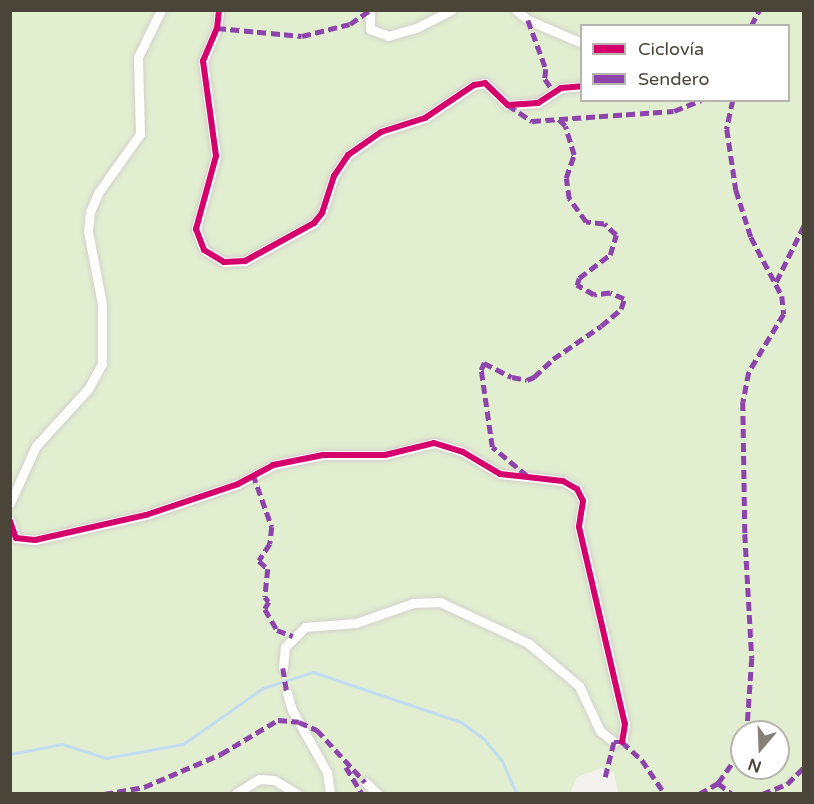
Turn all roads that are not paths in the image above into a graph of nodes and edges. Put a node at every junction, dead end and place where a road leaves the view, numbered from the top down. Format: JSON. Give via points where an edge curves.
{"nodes":[{"id":1,"x":160,"y":10,"type":"edge"},
{"id":2,"x":219,"y":10,"type":"edge"},
{"id":3,"x":370,"y":10,"type":"edge"},
{"id":4,"x":452,"y":10,"type":"edge"},
{"id":5,"x":516,"y":10,"type":"edge"},
{"id":6,"x":580,"y":43,"type":"edge"},
{"id":7,"x":580,"y":86,"type":"edge"},
{"id":8,"x":10,"y":503,"type":"edge"},
{"id":9,"x":10,"y":521,"type":"edge"},
{"id":10,"x":283,"y":668,"type":"dead end"},
{"id":11,"x":287,"y":693,"type":"dead end"},
{"id":12,"x":365,"y":782,"type":"dead end"},
{"id":13,"x":235,"y":794,"type":"edge"},
{"id":14,"x":297,"y":794,"type":"edge"},
{"id":15,"x":330,"y":794,"type":"edge"},
{"id":16,"x":378,"y":794,"type":"edge"}],
"edges":[{"from":1,"to":8,"type":"street","via":[[138,57],[140,134],[90,212],[88,231],[102,304],[102,364],[88,389],[36,446]]},
{"from":2,"to":7,"type":"street","via":[[217,28],[203,61],[216,156],[196,229],[204,250],[224,262],[245,261],[314,223],[348,154],[381,132],[425,118],[474,85],[485,84],[508,105],[528,105],[561,88]]},
{"from":3,"to":4,"type":"street","via":[[370,29],[388,36],[416,28]]},
{"from":5,"to":6,"type":"street"},
{"from":9,"to":10,"type":"street","via":[[16,538],[35,540],[146,515],[238,484],[273,465],[323,455],[385,455],[434,443],[454,447],[500,474],[562,481],[581,495],[579,527],[625,724],[618,742],[600,731],[579,686],[528,643],[440,602],[413,603],[363,622],[305,627],[285,647]]},
{"from":11,"to":15,"type":"street","via":[[298,722],[327,772]]},
{"from":12,"to":16,"type":"street"},
{"from":13,"to":14,"type":"street","via":[[259,779],[274,780]]}]}
